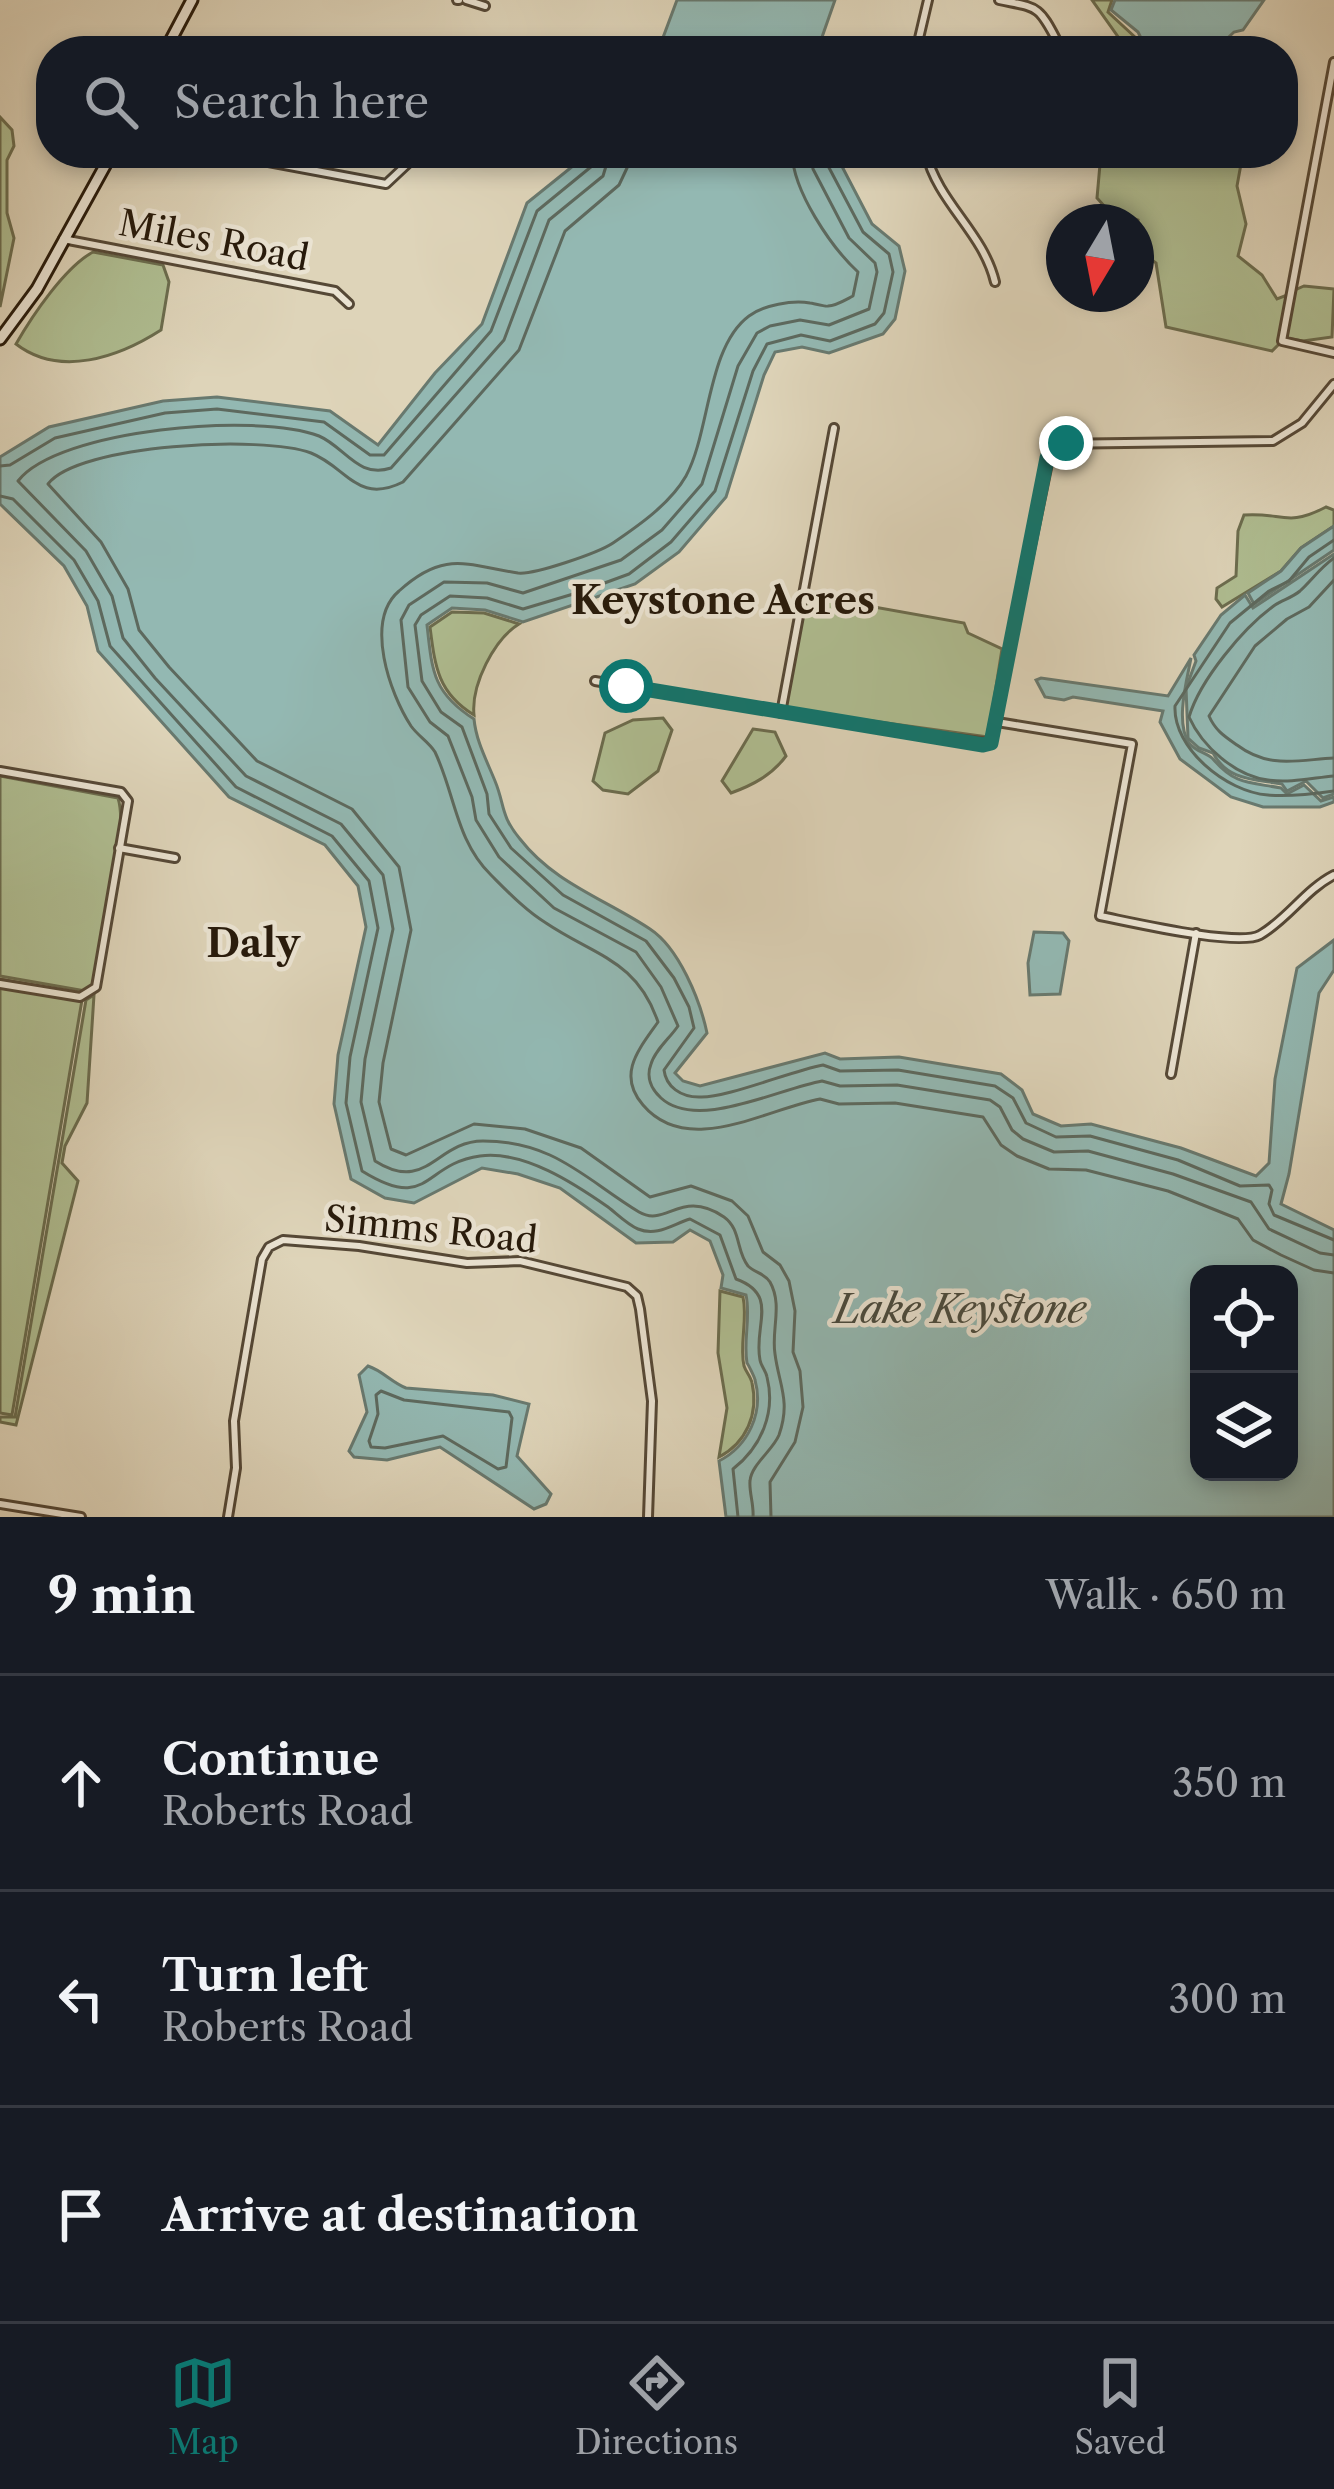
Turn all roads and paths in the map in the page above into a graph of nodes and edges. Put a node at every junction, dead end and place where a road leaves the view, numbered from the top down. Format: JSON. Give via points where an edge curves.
{"nodes":[{"id":1,"x":192,"y":0,"type":"edge"},
{"id":2,"x":461,"y":0,"type":"edge"},
{"id":3,"x":928,"y":0,"type":"edge"},
{"id":4,"x":999,"y":0,"type":"edge"},
{"id":5,"x":485,"y":5,"type":"dead end"},
{"id":6,"x":173,"y":36,"type":"edge"},
{"id":7,"x":920,"y":36,"type":"edge"},
{"id":8,"x":1054,"y":36,"type":"edge"},
{"id":9,"x":1334,"y":62,"type":"edge"},
{"id":10,"x":104,"y":168,"type":"edge"},
{"id":11,"x":300,"y":168,"type":"edge"},
{"id":12,"x":403,"y":168,"type":"edge"},
{"id":13,"x":931,"y":168,"type":"edge"},
{"id":14,"x":64,"y":239,"type":"junction"},
{"id":15,"x":994,"y":282,"type":"dead end"},
{"id":16,"x":350,"y":304,"type":"dead end"},
{"id":17,"x":0,"y":339,"type":"edge"},
{"id":18,"x":1334,"y":352,"type":"edge"},
{"id":19,"x":1334,"y":384,"type":"edge"},
{"id":20,"x":834,"y":428,"type":"dead end"},
{"id":21,"x":596,"y":681,"type":"dead end"},
{"id":22,"x":781,"y":713,"type":"junction"},
{"id":23,"x":997,"y":722,"type":"junction"},
{"id":24,"x":0,"y":771,"type":"edge"},
{"id":25,"x":119,"y":848,"type":"junction"},
{"id":26,"x":175,"y":858,"type":"dead end"},
{"id":27,"x":1334,"y":875,"type":"edge"},
{"id":28,"x":1196,"y":933,"type":"junction"},
{"id":29,"x":0,"y":984,"type":"edge"},
{"id":30,"x":1171,"y":1074,"type":"dead end"},
{"id":31,"x":0,"y":1504,"type":"edge"},
{"id":32,"x":81,"y":1517,"type":"edge"},
{"id":33,"x":228,"y":1517,"type":"edge"},
{"id":34,"x":648,"y":1517,"type":"edge"}],
"edges":[{"from":1,"to":6,"type":"main road"},
{"from":2,"to":5,"type":"street"},
{"from":3,"to":7,"type":"street"},
{"from":4,"to":8,"type":"street","via":[[1032,5]]},
{"from":9,"to":18,"type":"street","via":[[1282,341]]},
{"from":10,"to":14,"type":"main road"},
{"from":11,"to":12,"type":"street","via":[[386,184]]},
{"from":13,"to":15,"type":"street","via":[[989,258]]},
{"from":14,"to":16,"type":"street","name":"Miles Road","via":[[334,291]]},
{"from":14,"to":17,"type":"main road"},
{"from":19,"to":23,"type":"street","via":[[1302,423],[1274,441],[1052,444]]},
{"from":20,"to":22,"type":"street"},
{"from":21,"to":22,"type":"street"},
{"from":22,"to":23,"type":"street","via":[[983,745]]},
{"from":23,"to":28,"type":"street","via":[[1132,744],[1100,916]]},
{"from":24,"to":25,"type":"street","via":[[126,796]]},
{"from":25,"to":26,"type":"street"},
{"from":25,"to":29,"type":"street","via":[[93,991],[80,998]]},
{"from":27,"to":28,"type":"street","via":[[1260,935],[1245,941]]},
{"from":28,"to":30,"type":"street"},
{"from":31,"to":32,"type":"street"},
{"from":33,"to":34,"type":"street","name":"Simms Road","via":[[234,1421],[258,1281],[268,1246],[283,1240],[467,1263],[520,1261],[627,1287],[640,1309],[652,1401]]}]}
